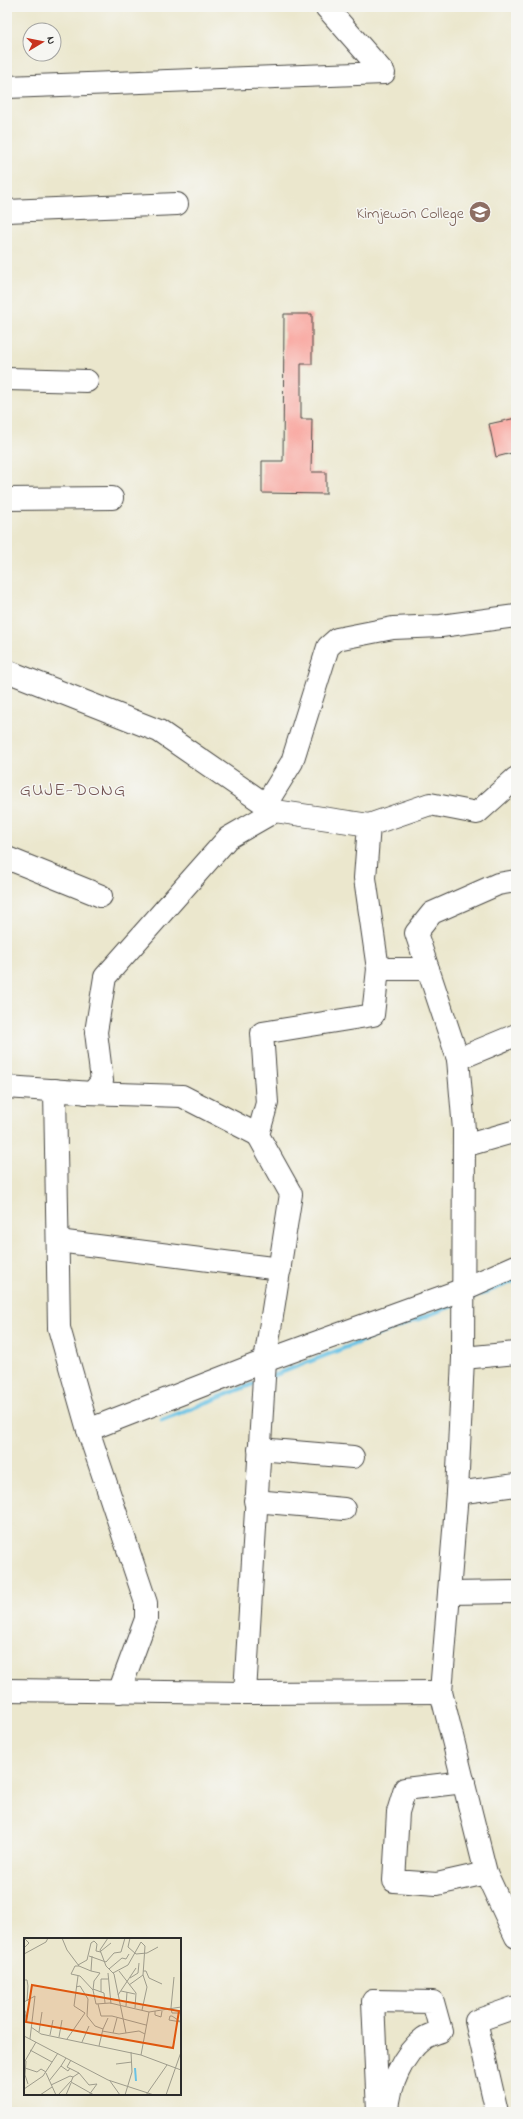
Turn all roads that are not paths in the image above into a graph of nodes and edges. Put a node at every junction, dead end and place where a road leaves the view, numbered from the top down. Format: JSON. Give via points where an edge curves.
{"nodes":[{"id":1,"x":326,"y":7,"type":"edge"},
{"id":2,"x":7,"y":88,"type":"edge"},
{"id":3,"x":177,"y":204,"type":"dead end"},
{"id":4,"x":7,"y":211,"type":"edge"},
{"id":5,"x":7,"y":379,"type":"edge"},
{"id":6,"x":87,"y":380,"type":"dead end"},
{"id":7,"x":112,"y":498,"type":"dead end"},
{"id":8,"x":7,"y":499,"type":"edge"},
{"id":9,"x":516,"y":616,"type":"edge"},
{"id":10,"x":7,"y":671,"type":"edge"},
{"id":11,"x":516,"y":778,"type":"edge"},
{"id":12,"x":270,"y":808,"type":"junction"},
{"id":13,"x":369,"y":825,"type":"junction"},
{"id":14,"x":7,"y":858,"type":"edge"},
{"id":15,"x":516,"y":881,"type":"edge"},
{"id":16,"x":101,"y":896,"type":"dead end"},
{"id":17,"x":378,"y":969,"type":"junction"},
{"id":18,"x":428,"y":969,"type":"junction"},
{"id":19,"x":516,"y":1036,"type":"edge"},
{"id":20,"x":458,"y":1060,"type":"junction"},
{"id":21,"x":7,"y":1087,"type":"edge"},
{"id":22,"x":55,"y":1090,"type":"junction"},
{"id":23,"x":92,"y":1093,"type":"junction"},
{"id":24,"x":516,"y":1131,"type":"edge"},
{"id":25,"x":258,"y":1135,"type":"junction"},
{"id":26,"x":464,"y":1146,"type":"junction"},
{"id":27,"x":58,"y":1241,"type":"junction"},
{"id":28,"x":516,"y":1266,"type":"edge"},
{"id":29,"x":280,"y":1269,"type":"junction"},
{"id":30,"x":463,"y":1297,"type":"junction"},
{"id":31,"x":516,"y":1353,"type":"edge"},
{"id":32,"x":462,"y":1358,"type":"junction"},
{"id":33,"x":265,"y":1362,"type":"junction"},
{"id":34,"x":88,"y":1430,"type":"junction"},
{"id":35,"x":259,"y":1449,"type":"junction"},
{"id":36,"x":352,"y":1457,"type":"dead end"},
{"id":37,"x":516,"y":1485,"type":"edge"},
{"id":38,"x":457,"y":1493,"type":"junction"},
{"id":39,"x":255,"y":1501,"type":"junction"},
{"id":40,"x":344,"y":1509,"type":"dead end"},
{"id":41,"x":516,"y":1592,"type":"edge"},
{"id":42,"x":450,"y":1593,"type":"junction"},
{"id":43,"x":7,"y":1690,"type":"edge"},
{"id":44,"x":119,"y":1692,"type":"junction"},
{"id":45,"x":441,"y":1692,"type":"junction"},
{"id":46,"x":245,"y":1693,"type":"junction"},
{"id":47,"x":464,"y":1782,"type":"junction"},
{"id":48,"x":486,"y":1873,"type":"junction"},
{"id":49,"x":516,"y":1937,"type":"edge"},
{"id":50,"x":516,"y":2007,"type":"edge"},
{"id":51,"x":378,"y":2112,"type":"edge"},
{"id":52,"x":388,"y":2112,"type":"edge"},
{"id":53,"x":497,"y":2112,"type":"edge"}],
"edges":[{"from":1,"to":2,"type":"street","via":[[384,73]]},
{"from":3,"to":4,"type":"street"},
{"from":5,"to":6,"type":"street"},
{"from":7,"to":8,"type":"street"},
{"from":9,"to":12,"type":"street","via":[[441,626],[393,628],[336,639],[328,647],[292,762]]},
{"from":10,"to":12,"type":"street","via":[[159,731]]},
{"from":11,"to":13,"type":"street","via":[[477,814],[430,804]]},
{"from":12,"to":13,"type":"street"},
{"from":12,"to":23,"type":"street","via":[[228,838],[105,977],[96,1032],[102,1081]]},
{"from":13,"to":17,"type":"street","via":[[365,878]]},
{"from":14,"to":16,"type":"street"},
{"from":15,"to":18,"type":"street","via":[[498,884],[432,913],[416,933]]},
{"from":17,"to":18,"type":"street"},
{"from":17,"to":25,"type":"street","via":[[373,1015],[262,1033],[267,1103]]},
{"from":18,"to":20,"type":"street"},
{"from":19,"to":20,"type":"street"},
{"from":20,"to":26,"type":"street"},
{"from":21,"to":22,"type":"street"},
{"from":22,"to":23,"type":"street"},
{"from":22,"to":27,"type":"street"},
{"from":23,"to":25,"type":"street","via":[[182,1096]]},
{"from":24,"to":26,"type":"street"},
{"from":25,"to":29,"type":"street","via":[[291,1194]]},
{"from":26,"to":30,"type":"street"},
{"from":27,"to":29,"type":"street"},
{"from":27,"to":34,"type":"street","via":[[59,1328]]},
{"from":28,"to":30,"type":"street"},
{"from":29,"to":33,"type":"street"},
{"from":30,"to":32,"type":"street"},
{"from":30,"to":33,"type":"street"},
{"from":31,"to":32,"type":"street"},
{"from":32,"to":38,"type":"street"},
{"from":33,"to":34,"type":"street"},
{"from":33,"to":35,"type":"street"},
{"from":34,"to":44,"type":"street","via":[[146,1603],[146,1619]]},
{"from":35,"to":36,"type":"street"},
{"from":35,"to":39,"type":"street"},
{"from":37,"to":38,"type":"street"},
{"from":38,"to":42,"type":"street"},
{"from":39,"to":40,"type":"street"},
{"from":39,"to":46,"type":"street"},
{"from":41,"to":42,"type":"street"},
{"from":42,"to":45,"type":"street"},
{"from":43,"to":44,"type":"street"},
{"from":44,"to":46,"type":"street"},
{"from":45,"to":46,"type":"street"},
{"from":45,"to":47,"type":"street"},
{"from":47,"to":48,"type":"street"},
{"from":47,"to":48,"type":"street","via":[[405,1789],[398,1812],[394,1881],[437,1884]]},
{"from":48,"to":49,"type":"street"},
{"from":50,"to":53,"type":"street","via":[[476,2021]]},
{"from":51,"to":52,"type":"street","via":[[373,2001],[433,2002],[441,2031],[424,2038],[406,2056],[389,2095]]}]}
